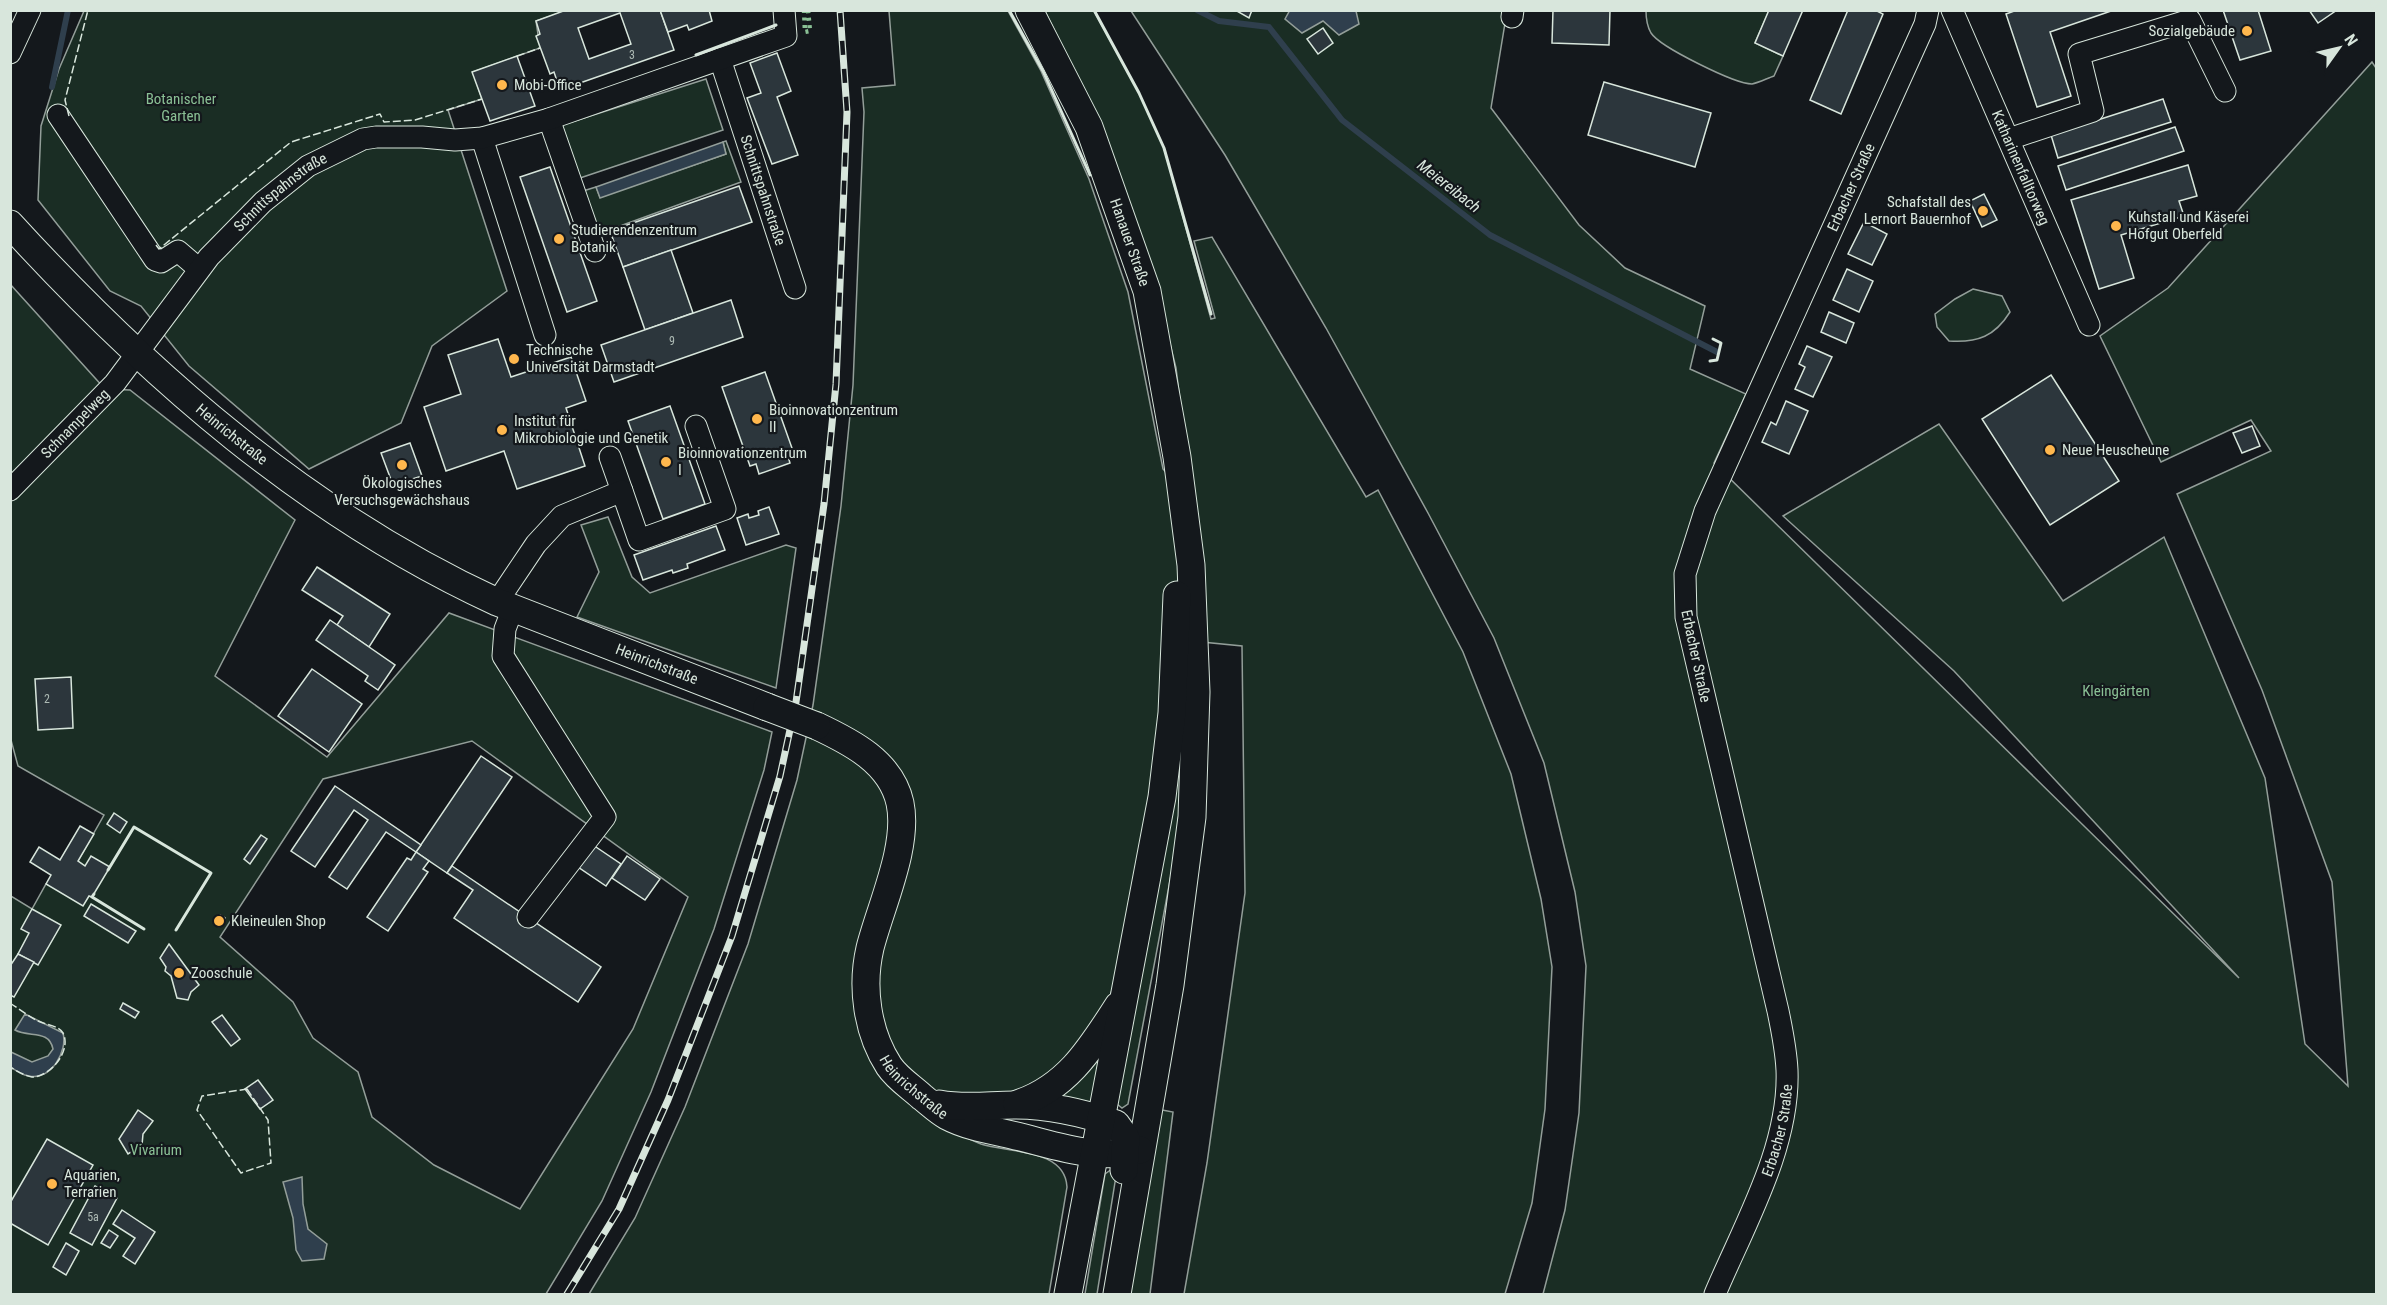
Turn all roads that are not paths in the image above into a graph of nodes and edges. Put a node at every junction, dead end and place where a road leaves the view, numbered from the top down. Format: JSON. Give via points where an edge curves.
{"nodes":[{"id":1,"x":30,"y":10,"type":"edge"},
{"id":2,"x":784,"y":10,"type":"edge"},
{"id":3,"x":1029,"y":10,"type":"edge"},
{"id":4,"x":1928,"y":10,"type":"edge"},
{"id":5,"x":1952,"y":10,"type":"edge"},
{"id":6,"x":11,"y":50,"type":"edge"},
{"id":7,"x":720,"y":59,"type":"junction"},
{"id":8,"x":2225,"y":91,"type":"dead end"},
{"id":9,"x":58,"y":116,"type":"dead end"},
{"id":10,"x":549,"y":119,"type":"junction"},
{"id":11,"x":482,"y":138,"type":"junction"},
{"id":12,"x":2009,"y":139,"type":"junction"},
{"id":13,"x":10,"y":224,"type":"edge"},
{"id":14,"x":595,"y":251,"type":"dead end"},
{"id":15,"x":199,"y":269,"type":"junction"},
{"id":16,"x":795,"y":288,"type":"dead end"},
{"id":17,"x":2089,"y":325,"type":"dead end"},
{"id":18,"x":545,"y":335,"type":"dead end"},
{"id":19,"x":137,"y":355,"type":"junction"},
{"id":20,"x":696,"y":426,"type":"dead end"},
{"id":21,"x":610,"y":457,"type":"dead end"},
{"id":22,"x":1181,"y":489,"type":"junction"},
{"id":23,"x":10,"y":490,"type":"edge"},
{"id":24,"x":622,"y":491,"type":"junction"},
{"id":25,"x":505,"y":605,"type":"junction"},
{"id":26,"x":528,"y":917,"type":"dead end"},
{"id":27,"x":1128,"y":980,"type":"junction"},
{"id":28,"x":922,"y":1096,"type":"junction"},
{"id":29,"x":1015,"y":1105,"type":"junction"},
{"id":30,"x":1101,"y":1119,"type":"junction"},
{"id":31,"x":1133,"y":1152,"type":"junction"},
{"id":32,"x":1094,"y":1155,"type":"junction"},
{"id":33,"x":1068,"y":1294,"type":"edge"},
{"id":34,"x":1103,"y":1294,"type":"edge"},
{"id":35,"x":1117,"y":1294,"type":"edge"},
{"id":36,"x":1715,"y":1294,"type":"edge"}],
"edges":[{"from":1,"to":6,"type":"street"},
{"from":2,"to":7,"type":"street","name":"Schnittspahnstraße","via":[[786,36]]},
{"from":3,"to":22,"type":"main road","name":"Hanauer Straße","via":[[1089,127],[1147,291]]},
{"from":4,"to":36,"type":"street","name":"Erbacher Straße","via":[[1715,485],[1685,574],[1686,617],[1778,1011],[1787,1070],[1786,1098],[1773,1152]]},
{"from":5,"to":12,"type":"street","name":"Katharinenfalltorweg"},
{"from":7,"to":10,"type":"street","name":"Schnittspahnstraße"},
{"from":7,"to":16,"type":"street","name":"Schnittspahnstraße"},
{"from":8,"to":12,"type":"street","via":[[2190,20],[2079,54],[2093,111]]},
{"from":9,"to":15,"type":"street","via":[[155,260],[161,262],[178,251]]},
{"from":10,"to":11,"type":"street","name":"Schnittspahnstraße"},
{"from":10,"to":14,"type":"street"},
{"from":11,"to":15,"type":"street","name":"Schnittspahnstraße","via":[[363,139],[308,166],[263,202]]},
{"from":11,"to":18,"type":"street"},
{"from":12,"to":17,"type":"street","name":"Katharinenfalltorweg"},
{"from":13,"to":19,"type":"main road","name":"Heinrichstraße"},
{"from":15,"to":19,"type":"street","name":"Schnittspahnstraße"},
{"from":19,"to":23,"type":"street","name":"Schnampelweg","via":[[115,383]]},
{"from":19,"to":25,"type":"main road","name":"Heinrichstraße","via":[[323,504],[429,567]]},
{"from":20,"to":24,"type":"street","via":[[725,508],[639,540]]},
{"from":21,"to":24,"type":"street"},
{"from":22,"to":27,"type":"main road","via":[[1172,713],[1162,796]]},
{"from":22,"to":31,"type":"main road","via":[[1195,633],[1192,817],[1172,974]]},
{"from":24,"to":25,"type":"street","via":[[562,516],[536,544]]},
{"from":25,"to":26,"type":"street","via":[[503,656],[604,817]]},
{"from":25,"to":28,"type":"main road","name":"Heinrichstraße","bridge":true,"via":[[817,726],[875,760],[900,802],[900,843],[867,962],[866,997],[881,1052],[890,1067]]},
{"from":27,"to":29,"type":"main road","via":[[1120,1003],[1076,1068],[1050,1090]]},
{"from":27,"to":30,"type":"main road"},
{"from":28,"to":29,"type":"main road","via":[[948,1106]]},
{"from":28,"to":32,"type":"main road","name":"Heinrichstraße","via":[[962,1123]]},
{"from":29,"to":30,"type":"main road"},
{"from":30,"to":31,"type":"main road","via":[[1116,1124]]},
{"from":30,"to":32,"type":"main road"},
{"from":31,"to":32,"type":"main road","name":"Heinrichstraße"},
{"from":31,"to":34,"type":"main road"},
{"from":31,"to":35,"type":"main road"},
{"from":32,"to":33,"type":"main road"}]}
